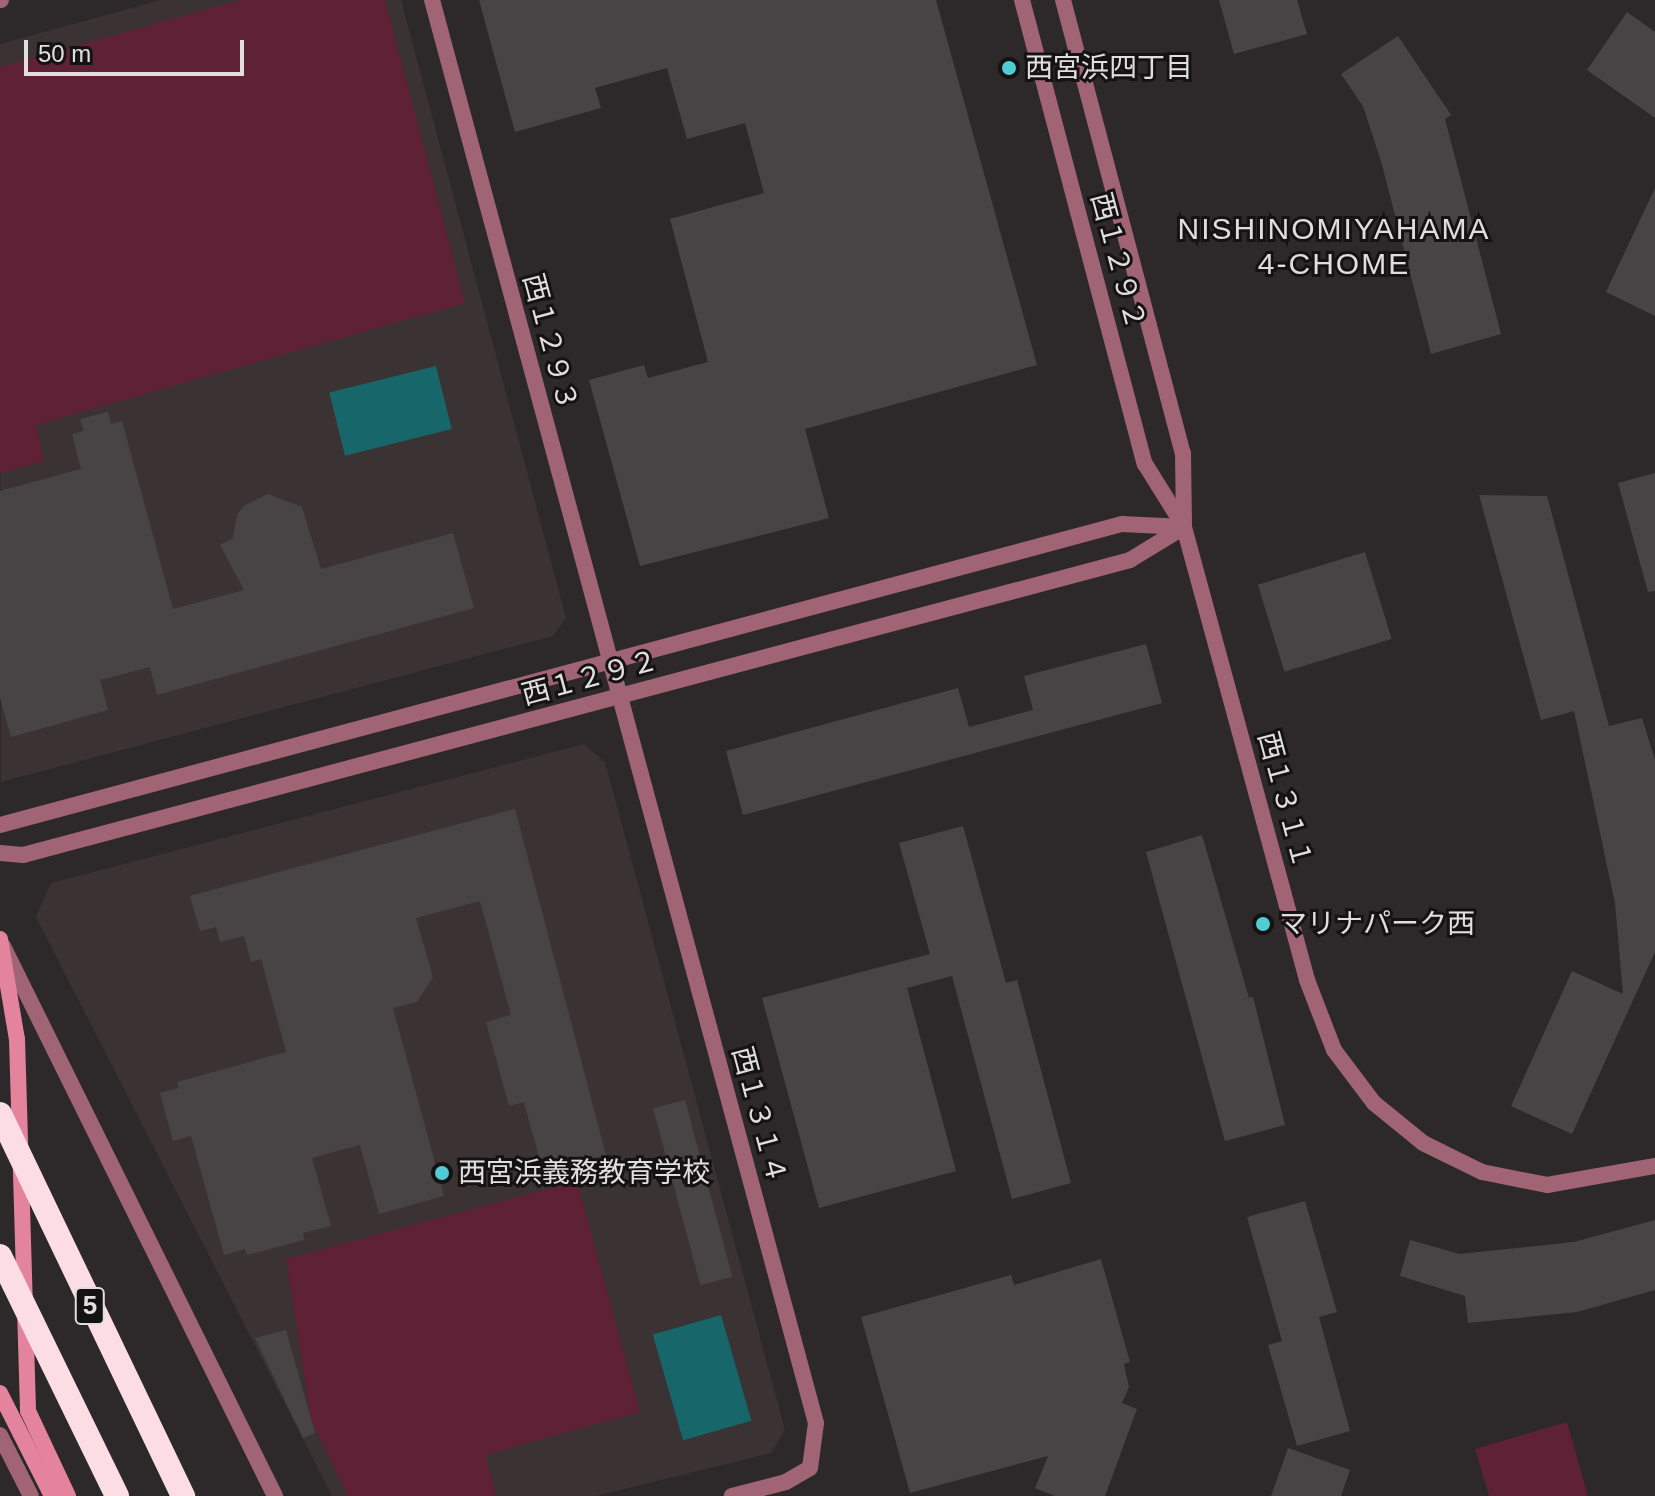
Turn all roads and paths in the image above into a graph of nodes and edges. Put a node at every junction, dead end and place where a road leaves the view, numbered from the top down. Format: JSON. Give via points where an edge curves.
{"nodes":[{"id":1,"x":432,"y":0,"type":"edge"},
{"id":2,"x":1022,"y":0,"type":"edge"},
{"id":3,"x":1063,"y":0,"type":"edge"},
{"id":4,"x":1184,"y":527,"type":"junction"},
{"id":5,"x":608,"y":659,"type":"junction"},
{"id":6,"x":619,"y":697,"type":"junction"},
{"id":7,"x":0,"y":825,"type":"edge"},
{"id":8,"x":0,"y":853,"type":"edge"},
{"id":9,"x":0,"y":940,"type":"edge"},
{"id":10,"x":0,"y":1114,"type":"edge"},
{"id":11,"x":1655,"y":1166,"type":"edge"},
{"id":12,"x":0,"y":1256,"type":"edge"},
{"id":13,"x":0,"y":1393,"type":"edge"},
{"id":14,"x":0,"y":1435,"type":"edge"},
{"id":15,"x":31,"y":1496,"type":"edge"},
{"id":16,"x":52,"y":1496,"type":"edge"},
{"id":17,"x":68,"y":1496,"type":"edge"},
{"id":18,"x":117,"y":1496,"type":"edge"},
{"id":19,"x":183,"y":1496,"type":"edge"},
{"id":20,"x":275,"y":1496,"type":"edge"},
{"id":21,"x":732,"y":1496,"type":"edge"}],
"edges":[{"from":1,"to":5,"type":"street","name":"西１２９３"},
{"from":2,"to":4,"type":"street","name":"西１２９２","via":[[1145,464]]},
{"from":3,"to":4,"type":"street","name":"西１２９２","via":[[1183,453]]},
{"from":4,"to":5,"type":"street","name":"西１２９２","via":[[1122,524]]},
{"from":4,"to":6,"type":"street","name":"西１２９２","via":[[1130,560]]},
{"from":4,"to":11,"type":"street","name":"西１３１１","via":[[1307,980],[1334,1050],[1374,1103],[1423,1143],[1482,1172],[1547,1185]]},
{"from":5,"to":6,"type":"street","name":"西１２９３"},
{"from":5,"to":7,"type":"street","name":"西１２９２"},
{"from":6,"to":8,"type":"street","name":"西１２９２","via":[[23,855]]},
{"from":6,"to":21,"type":"street","name":"西１３１４","via":[[816,1423],[810,1468],[786,1482]]},
{"from":9,"to":17,"type":"main road","via":[[17,1039],[28,1411]]},
{"from":9,"to":20,"type":"street"},
{"from":10,"to":19,"type":"highway","number":"5","bridge":true},
{"from":12,"to":18,"type":"highway","number":"5","bridge":true},
{"from":13,"to":16,"type":"main road"},
{"from":14,"to":15,"type":"street"}]}
